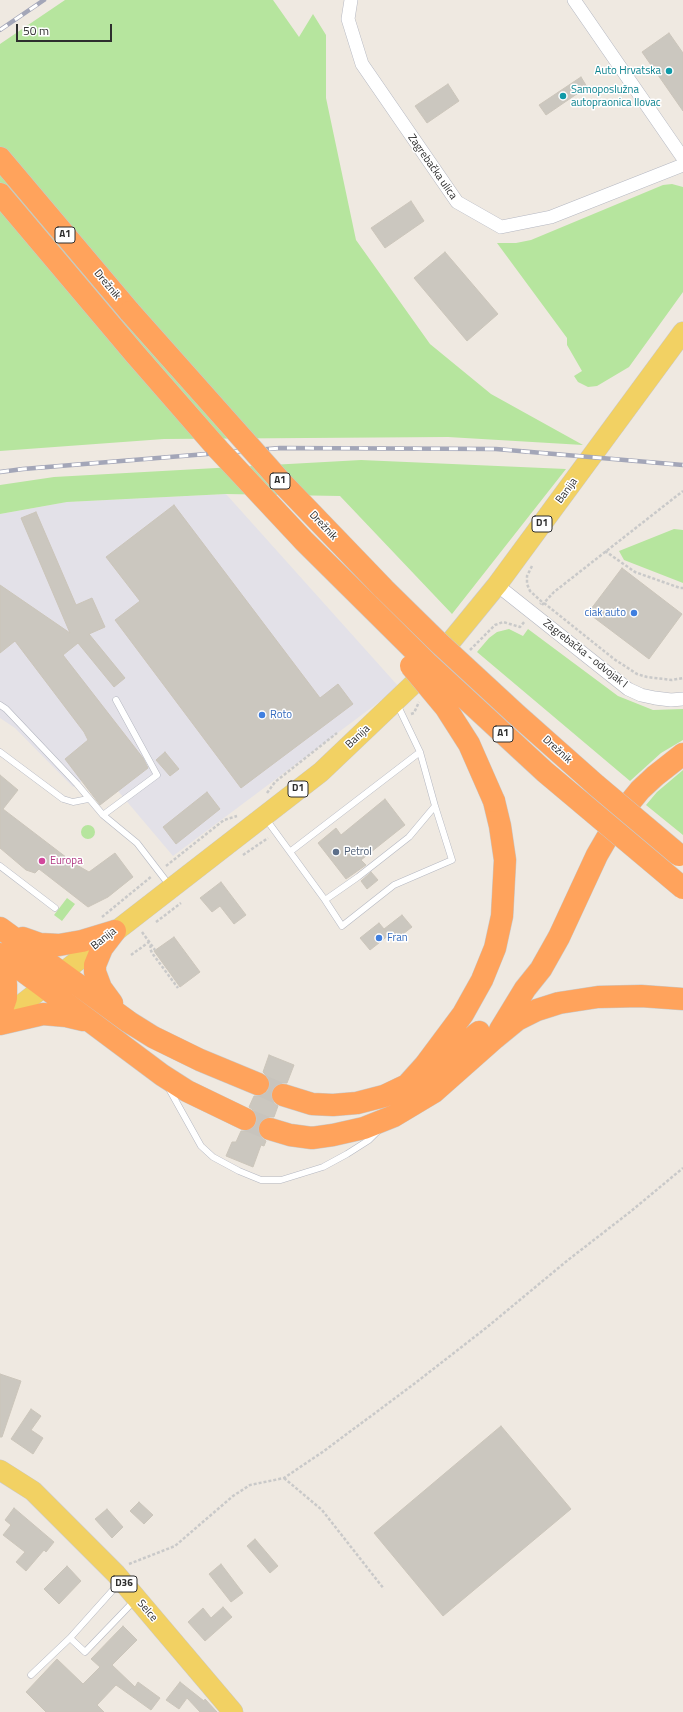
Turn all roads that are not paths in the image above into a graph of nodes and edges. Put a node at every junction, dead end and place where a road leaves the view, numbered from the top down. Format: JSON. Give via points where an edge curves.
{"nodes":[{"id":1,"x":351,"y":0,"type":"edge"},
{"id":2,"x":574,"y":0,"type":"edge"},
{"id":3,"x":0,"y":158,"type":"edge"},
{"id":4,"x":683,"y":158,"type":"edge"},
{"id":5,"x":683,"y":164,"type":"edge"},
{"id":6,"x":0,"y":194,"type":"edge"},
{"id":7,"x":683,"y":332,"type":"edge"},
{"id":8,"x":333,"y":570,"type":"junction"},
{"id":9,"x":497,"y":585,"type":"junction"},
{"id":10,"x":683,"y":699,"type":"edge"},
{"id":11,"x":116,"y":700,"type":"dead end"},
{"id":12,"x":396,"y":702,"type":"junction"},
{"id":13,"x":3,"y":707,"type":"edge"},
{"id":14,"x":0,"y":714,"type":"edge"},
{"id":15,"x":0,"y":752,"type":"edge"},
{"id":16,"x":420,"y":752,"type":"junction"},
{"id":17,"x":683,"y":754,"type":"edge"},
{"id":18,"x":88,"y":799,"type":"junction"},
{"id":19,"x":435,"y":806,"type":"junction"},
{"id":20,"x":103,"y":815,"type":"junction"},
{"id":21,"x":264,"y":816,"type":"junction"},
{"id":22,"x":291,"y":851,"type":"junction"},
{"id":23,"x":683,"y":858,"type":"edge"},
{"id":24,"x":0,"y":866,"type":"edge"},
{"id":25,"x":171,"y":888,"type":"junction"},
{"id":26,"x":683,"y":888,"type":"edge"},
{"id":27,"x":325,"y":900,"type":"junction"},
{"id":28,"x":55,"y":908,"type":"dead end"},
{"id":29,"x":106,"y":926,"type":"junction"},
{"id":30,"x":3,"y":930,"type":"edge"},
{"id":31,"x":0,"y":954,"type":"edge"},
{"id":32,"x":0,"y":960,"type":"edge"},
{"id":33,"x":61,"y":972,"type":"junction"},
{"id":34,"x":43,"y":987,"type":"junction"},
{"id":35,"x":525,"y":989,"type":"junction"},
{"id":36,"x":683,"y":999,"type":"edge"},
{"id":37,"x":0,"y":1015,"type":"edge"},
{"id":38,"x":0,"y":1021,"type":"edge"},
{"id":39,"x":129,"y":1022,"type":"junction"},
{"id":40,"x":92,"y":1023,"type":"junction"},
{"id":41,"x":0,"y":1024,"type":"edge"},
{"id":42,"x":495,"y":1038,"type":"junction"},
{"id":43,"x":162,"y":1075,"type":"junction"},
{"id":44,"x":258,"y":1084,"type":"tunnel mouth"},
{"id":45,"x":407,"y":1085,"type":"junction"},
{"id":46,"x":283,"y":1095,"type":"tunnel mouth"},
{"id":47,"x":394,"y":1116,"type":"junction"},
{"id":48,"x":245,"y":1119,"type":"tunnel mouth"},
{"id":49,"x":270,"y":1129,"type":"tunnel mouth"},
{"id":50,"x":0,"y":1470,"type":"edge"},
{"id":51,"x":118,"y":1578,"type":"junction"},
{"id":52,"x":136,"y":1598,"type":"junction"},
{"id":53,"x":70,"y":1638,"type":"junction"},
{"id":54,"x":31,"y":1675,"type":"dead end"},
{"id":55,"x":233,"y":1712,"type":"edge"}],
"edges":[{"from":1,"to":5,"type":"street","name":"Zagrebačka ulica","via":[[348,19],[362,64],[457,202],[501,227],[551,217]]},
{"from":2,"to":4,"type":"street"},
{"from":3,"to":23,"type":"highway","name":"Drežnik","number":"A1","bridge":true,"via":[[226,422],[369,573],[510,709]]},
{"from":6,"to":8,"type":"highway","number":"A1","bridge":true,"via":[[177,403],[273,509]]},
{"from":7,"to":9,"type":"main road","name":"Banija","number":"D1"},
{"from":8,"to":26,"type":"highway","number":"A1","bridge":true,"via":[[427,664],[496,728]]},
{"from":8,"to":45,"type":"highway","bridge":true,"via":[[337,586],[346,598],[446,708],[469,744],[494,800],[505,860],[502,916],[495,948],[482,980],[462,1014],[425,1066]]},
{"from":9,"to":10,"type":"street","name":"Zagrebačka - odvojak I","via":[[536,610],[628,689],[655,698]]},
{"from":9,"to":12,"type":"main road","name":"Banija","number":"D1","via":[[437,660]]},
{"from":11,"to":20,"type":"lane","via":[[157,775]]},
{"from":12,"to":16,"type":"lane"},
{"from":12,"to":21,"type":"main road","name":"Banija","number":"D1","via":[[332,762]]},
{"from":13,"to":14,"type":"lane"},
{"from":13,"to":18,"type":"lane"},
{"from":15,"to":18,"type":"lane","via":[[63,798],[73,802]]},
{"from":16,"to":19,"type":"lane"},
{"from":16,"to":22,"type":"lane"},
{"from":17,"to":35,"type":"highway","via":[[654,776],[622,812],[597,855],[559,937],[541,969]]},
{"from":18,"to":20,"type":"lane"},
{"from":19,"to":27,"type":"lane","via":[[409,837]]},
{"from":19,"to":27,"type":"lane","via":[[452,860],[394,885],[342,926]]},
{"from":20,"to":25,"type":"lane","via":[[137,843]]},
{"from":21,"to":22,"type":"lane"},
{"from":21,"to":25,"type":"main road","name":"Banija","number":"D1"},
{"from":22,"to":27,"type":"lane"},
{"from":24,"to":28,"type":"lane"},
{"from":25,"to":29,"type":"main road","name":"Banija","number":"D1"},
{"from":29,"to":30,"type":"highway","via":[[82,941],[52,946]]},
{"from":29,"to":33,"type":"main road","name":"Banija","number":"D1"},
{"from":29,"to":39,"type":"highway","via":[[95,972],[106,996]]},
{"from":30,"to":33,"type":"highway"},
{"from":31,"to":34,"type":"highway"},
{"from":32,"to":37,"type":"highway","via":[[6,985],[6,998]]},
{"from":33,"to":34,"type":"main road","name":"Banija","number":"D1"},
{"from":33,"to":39,"type":"highway"},
{"from":34,"to":38,"type":"main road","name":"Banija"},
{"from":34,"to":40,"type":"highway"},
{"from":35,"to":42,"type":"highway"},
{"from":35,"to":45,"type":"highway","via":[[463,1047]]},
{"from":36,"to":42,"type":"highway","via":[[641,996],[598,997],[559,1003],[536,1010],[517,1020]]},
{"from":39,"to":44,"type":"highway","via":[[177,1050]]},
{"from":40,"to":41,"type":"highway","via":[[66,1016],[43,1014]]},
{"from":40,"to":43,"type":"highway"},
{"from":42,"to":47,"type":"highway","via":[[434,1092]]},
{"from":43,"to":47,"type":"lane","via":[[201,1146],[213,1157],[261,1180],[281,1180],[323,1167],[369,1140]]},
{"from":43,"to":48,"type":"highway","via":[[187,1091]]},
{"from":45,"to":46,"type":"highway","via":[[384,1096],[357,1103],[312,1104]]},
{"from":47,"to":49,"type":"highway","via":[[364,1128],[312,1138]]},
{"from":50,"to":51,"type":"main road","name":"Selce","number":"D36","via":[[33,1491]]},
{"from":51,"to":52,"type":"main road","name":"Selce","number":"D36"},
{"from":51,"to":53,"type":"lane"},
{"from":52,"to":53,"type":"lane","via":[[85,1652]]},
{"from":52,"to":55,"type":"main road","name":"Selce","number":"D36"},
{"from":53,"to":54,"type":"lane"}]}
